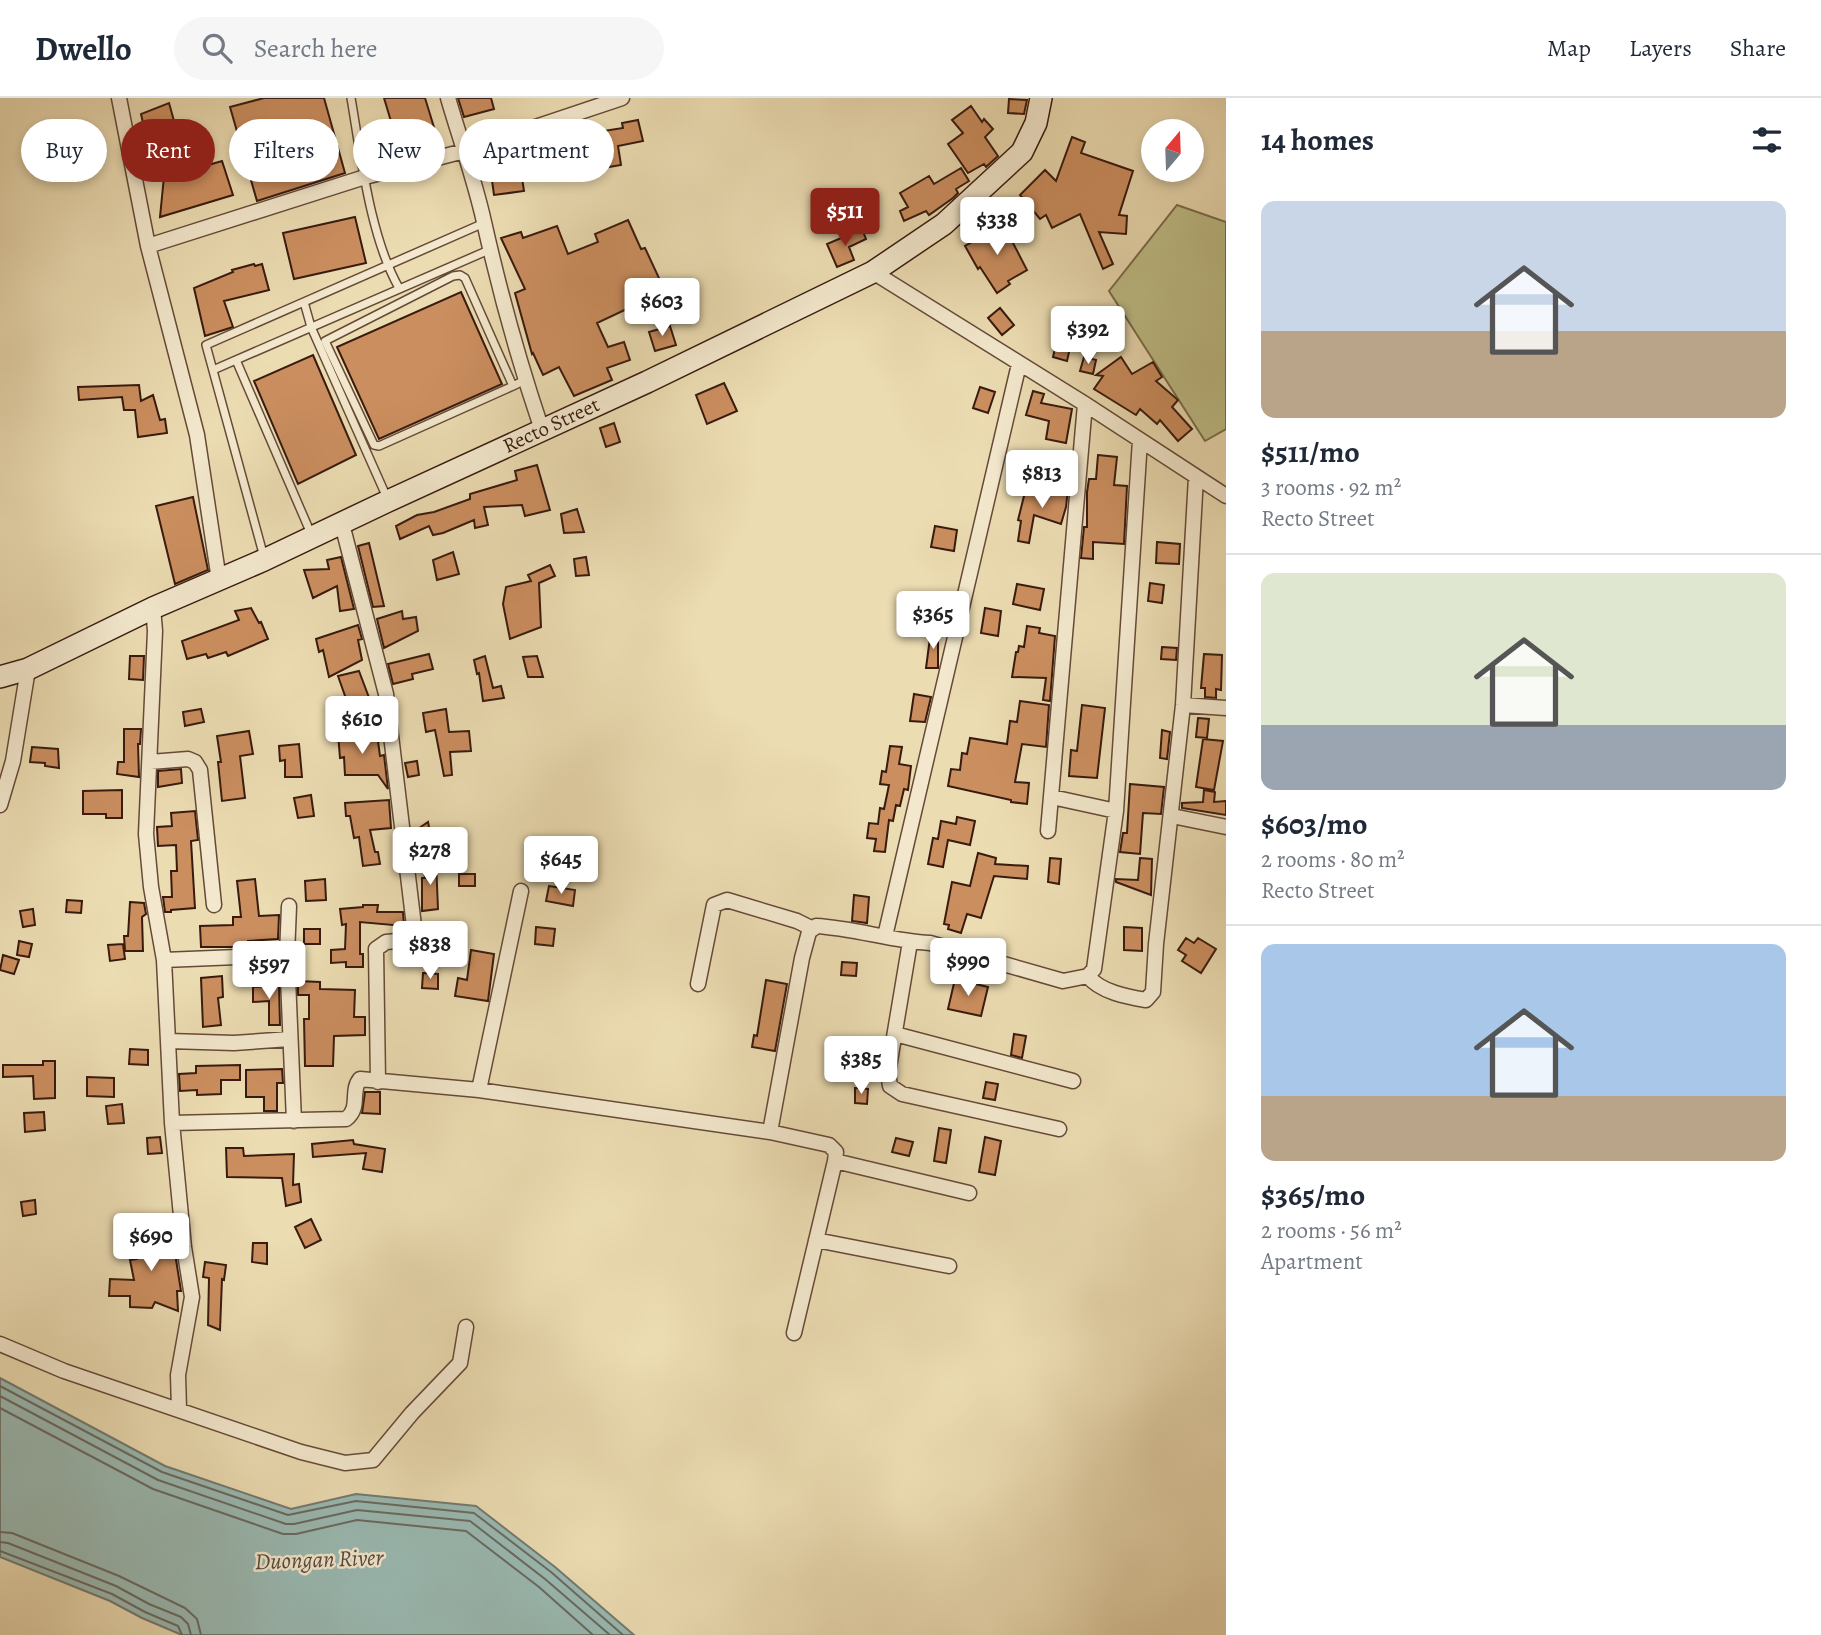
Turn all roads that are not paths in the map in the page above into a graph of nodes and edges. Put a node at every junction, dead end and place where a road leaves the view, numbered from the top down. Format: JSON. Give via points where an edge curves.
{"nodes":[{"id":1,"x":119,"y":98,"type":"edge"},
{"id":2,"x":351,"y":98,"type":"edge"},
{"id":3,"x":448,"y":98,"type":"edge"},
{"id":4,"x":622,"y":98,"type":"edge"},
{"id":5,"x":1041,"y":98,"type":"edge"},
{"id":6,"x":355,"y":119,"type":"edge"},
{"id":7,"x":559,"y":119,"type":"edge"},
{"id":8,"x":459,"y":134,"type":"edge"},
{"id":9,"x":353,"y":181,"type":"edge"},
{"id":10,"x":366,"y":182,"type":"edge"},
{"id":11,"x":473,"y":182,"type":"edge"},
{"id":12,"x":484,"y":223,"type":"junction"},
{"id":13,"x":148,"y":246,"type":"junction"},
{"id":14,"x":489,"y":250,"type":"junction"},
{"id":15,"x":386,"y":266,"type":"junction"},
{"id":16,"x":873,"y":272,"type":"junction"},
{"id":17,"x":399,"y":288,"type":"junction"},
{"id":18,"x":304,"y":302,"type":"junction"},
{"id":19,"x":311,"y":327,"type":"junction"},
{"id":20,"x":236,"y":360,"type":"junction"},
{"id":21,"x":1019,"y":364,"type":"junction"},
{"id":22,"x":213,"y":370,"type":"junction"},
{"id":23,"x":519,"y":383,"type":"junction"},
{"id":24,"x":1085,"y":404,"type":"junction"},
{"id":25,"x":542,"y":430,"type":"junction"},
{"id":26,"x":1140,"y":440,"type":"junction"},
{"id":27,"x":1196,"y":477,"type":"junction"},
{"id":28,"x":1226,"y":496,"type":"edge"},
{"id":29,"x":388,"y":500,"type":"junction"},
{"id":30,"x":342,"y":524,"type":"junction"},
{"id":31,"x":312,"y":538,"type":"junction"},
{"id":32,"x":264,"y":560,"type":"junction"},
{"id":33,"x":219,"y":580,"type":"junction"},
{"id":34,"x":153,"y":608,"type":"junction"},
{"id":35,"x":28,"y":669,"type":"junction"},
{"id":36,"x":0,"y":677,"type":"edge"},
{"id":37,"x":1183,"y":705,"type":"junction"},
{"id":38,"x":1226,"y":708,"type":"edge"},
{"id":39,"x":150,"y":762,"type":"junction"},
{"id":40,"x":1052,"y":797,"type":"junction"},
{"id":41,"x":0,"y":805,"type":"edge"},
{"id":42,"x":1116,"y":811,"type":"junction"},
{"id":43,"x":1172,"y":817,"type":"junction"},
{"id":44,"x":1226,"y":827,"type":"edge"},
{"id":45,"x":1048,"y":831,"type":"dead end"},
{"id":46,"x":521,"y":891,"type":"dead end"},
{"id":47,"x":214,"y":905,"type":"dead end"},
{"id":48,"x":289,"y":906,"type":"dead end"},
{"id":49,"x":813,"y":929,"type":"junction"},
{"id":50,"x":885,"y":936,"type":"junction"},
{"id":51,"x":910,"y":942,"type":"junction"},
{"id":52,"x":287,"y":955,"type":"junction"},
{"id":53,"x":164,"y":960,"type":"junction"},
{"id":54,"x":1088,"y":976,"type":"junction"},
{"id":55,"x":698,"y":984,"type":"dead end"},
{"id":56,"x":895,"y":1034,"type":"junction"},
{"id":57,"x":290,"y":1039,"type":"junction"},
{"id":58,"x":169,"y":1041,"type":"junction"},
{"id":59,"x":1073,"y":1081,"type":"dead end"},
{"id":60,"x":378,"y":1082,"type":"junction"},
{"id":61,"x":479,"y":1090,"type":"junction"},
{"id":62,"x":294,"y":1121,"type":"junction"},
{"id":63,"x":172,"y":1123,"type":"junction"},
{"id":64,"x":1059,"y":1129,"type":"dead end"},
{"id":65,"x":770,"y":1132,"type":"junction"},
{"id":66,"x":835,"y":1161,"type":"junction"},
{"id":67,"x":969,"y":1193,"type":"dead end"},
{"id":68,"x":816,"y":1240,"type":"junction"},
{"id":69,"x":949,"y":1266,"type":"dead end"},
{"id":70,"x":466,"y":1326,"type":"dead end"},
{"id":71,"x":794,"y":1333,"type":"dead end"},
{"id":72,"x":0,"y":1344,"type":"edge"},
{"id":73,"x":179,"y":1409,"type":"junction"}],
"edges":[{"from":1,"to":13,"type":"street"},
{"from":2,"to":6,"type":"lane"},
{"from":3,"to":8,"type":"street"},
{"from":4,"to":7,"type":"street"},
{"from":5,"to":16,"type":"street","name":"Recto Street","via":[[1036,123],[1022,152],[944,224]]},
{"from":9,"to":13,"type":"street"},
{"from":10,"to":15,"type":"lane"},
{"from":11,"to":12,"type":"street"},
{"from":12,"to":14,"type":"street"},
{"from":12,"to":15,"type":"lane"},
{"from":13,"to":33,"type":"street","via":[[197,435]]},
{"from":14,"to":17,"type":"lane"},
{"from":14,"to":23,"type":"street"},
{"from":15,"to":17,"type":"lane"},
{"from":15,"to":18,"type":"lane"},
{"from":16,"to":21,"type":"street"},
{"from":16,"to":25,"type":"street","name":"Recto Street"},
{"from":17,"to":19,"type":"lane"},
{"from":18,"to":19,"type":"lane"},
{"from":18,"to":22,"type":"lane","via":[[206,345]]},
{"from":19,"to":20,"type":"lane"},
{"from":19,"to":29,"type":"lane"},
{"from":20,"to":22,"type":"lane"},
{"from":20,"to":31,"type":"lane"},
{"from":21,"to":24,"type":"street"},
{"from":21,"to":50,"type":"street"},
{"from":22,"to":32,"type":"lane"},
{"from":23,"to":23,"type":"lane","via":[[379,446],[374,444],[325,341],[460,275]]},
{"from":23,"to":25,"type":"street"},
{"from":24,"to":26,"type":"street"},
{"from":24,"to":40,"type":"street"},
{"from":25,"to":29,"type":"street","name":"Recto Street"},
{"from":26,"to":27,"type":"street"},
{"from":26,"to":42,"type":"street"},
{"from":27,"to":28,"type":"street"},
{"from":27,"to":37,"type":"street"},
{"from":29,"to":30,"type":"street","name":"Recto Street"},
{"from":30,"to":31,"type":"street","name":"Recto Street"},
{"from":30,"to":60,"type":"street","via":[[386,694],[414,926],[408,940],[386,942],[376,949]]},
{"from":31,"to":32,"type":"street","name":"Recto Street"},
{"from":32,"to":33,"type":"street","name":"Recto Street"},
{"from":33,"to":34,"type":"street","name":"Recto Street"},
{"from":34,"to":35,"type":"street","name":"Recto Street"},
{"from":34,"to":39,"type":"street"},
{"from":35,"to":36,"type":"street","name":"Recto Street"},
{"from":35,"to":41,"type":"street","via":[[13,761]]},
{"from":37,"to":38,"type":"street"},
{"from":37,"to":43,"type":"street"},
{"from":39,"to":47,"type":"street","via":[[188,759],[200,770]]},
{"from":39,"to":53,"type":"street","via":[[146,834]]},
{"from":40,"to":42,"type":"street"},
{"from":40,"to":45,"type":"street"},
{"from":42,"to":54,"type":"street","via":[[1094,969]]},
{"from":43,"to":44,"type":"street"},
{"from":43,"to":54,"type":"street","via":[[1153,992],[1146,1000],[1129,997],[1093,983]]},
{"from":46,"to":61,"type":"street"},
{"from":48,"to":52,"type":"street"},
{"from":49,"to":50,"type":"street","via":[[839,927]]},
{"from":49,"to":55,"type":"street","via":[[727,900],[714,905]]},
{"from":49,"to":65,"type":"street","via":[[802,958]]},
{"from":50,"to":51,"type":"street"},
{"from":51,"to":54,"type":"street","via":[[930,943],[1063,981]]},
{"from":51,"to":56,"type":"street"},
{"from":52,"to":53,"type":"street"},
{"from":52,"to":57,"type":"street"},
{"from":53,"to":58,"type":"street"},
{"from":56,"to":59,"type":"street"},
{"from":56,"to":64,"type":"street","via":[[888,1073],[890,1086],[902,1094]]},
{"from":57,"to":58,"type":"street","via":[[234,1044]]},
{"from":57,"to":62,"type":"street"},
{"from":58,"to":63,"type":"street"},
{"from":60,"to":61,"type":"street"},
{"from":60,"to":62,"type":"street","via":[[360,1079],[355,1108],[346,1119]]},
{"from":61,"to":65,"type":"street"},
{"from":62,"to":63,"type":"street"},
{"from":63,"to":73,"type":"street","via":[[192,1297],[178,1375]]},
{"from":65,"to":66,"type":"street","via":[[829,1145],[836,1152]]},
{"from":66,"to":67,"type":"street"},
{"from":66,"to":68,"type":"street"},
{"from":68,"to":69,"type":"street"},
{"from":68,"to":71,"type":"street"},
{"from":70,"to":73,"type":"street","via":[[460,1363],[373,1460],[345,1463]]},
{"from":72,"to":73,"type":"street","via":[[64,1371]]}]}
